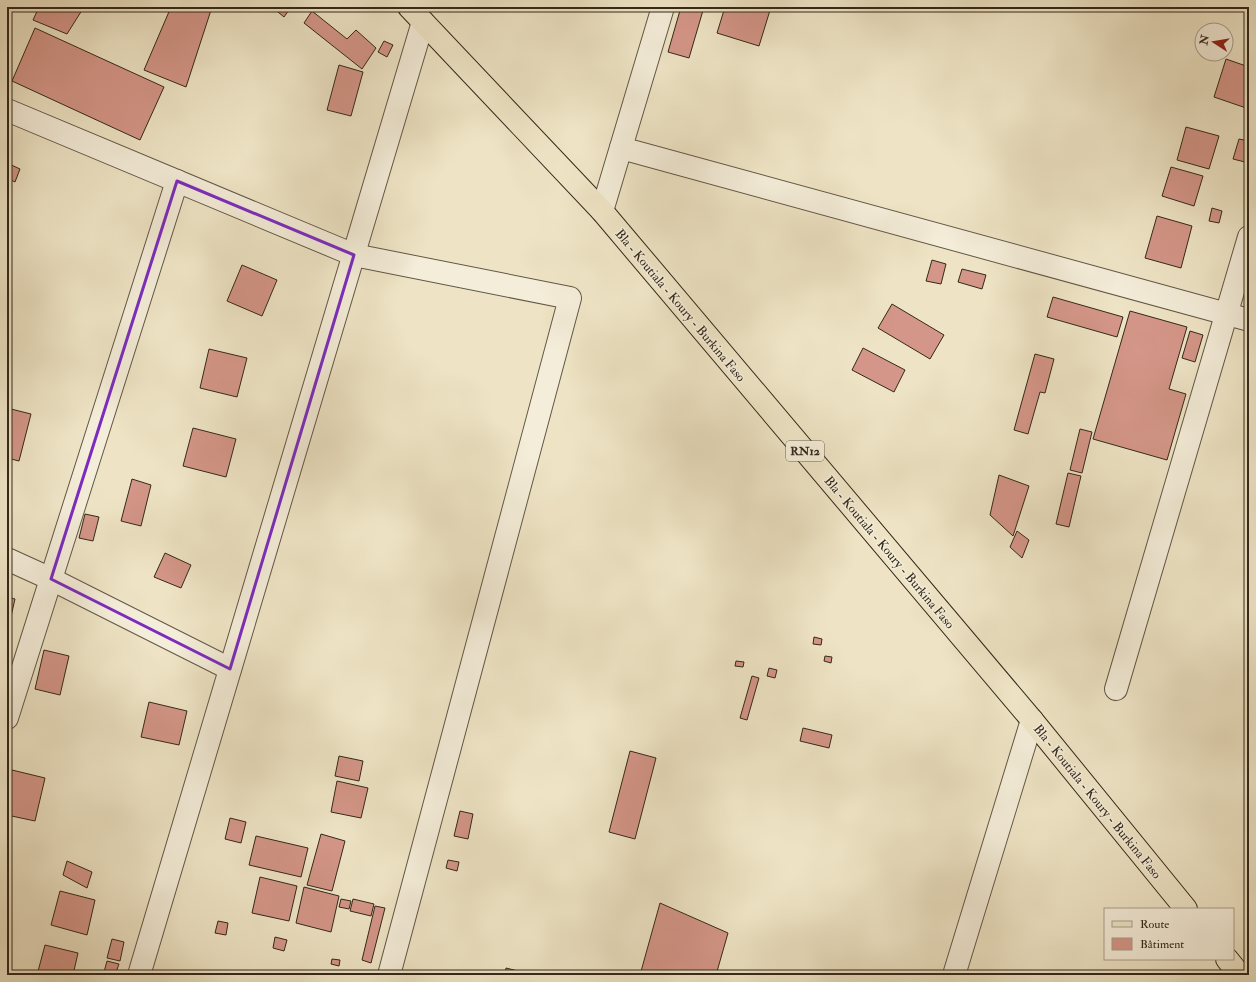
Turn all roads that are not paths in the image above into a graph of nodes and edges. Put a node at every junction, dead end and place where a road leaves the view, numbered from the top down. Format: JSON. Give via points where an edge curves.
{"nodes":[{"id":1,"x":663,"y":7,"type":"edge"},
{"id":2,"x":416,"y":14,"type":"edge"},
{"id":3,"x":7,"y":110,"type":"edge"},
{"id":4,"x":621,"y":148,"type":"junction"},
{"id":5,"x":177,"y":181,"type":"junction"},
{"id":6,"x":602,"y":211,"type":"junction"},
{"id":7,"x":1249,"y":237,"type":"edge"},
{"id":8,"x":354,"y":256,"type":"junction"},
{"id":9,"x":1226,"y":313,"type":"junction"},
{"id":10,"x":1249,"y":320,"type":"edge"},
{"id":11,"x":7,"y":559,"type":"edge"},
{"id":12,"x":51,"y":579,"type":"junction"},
{"id":13,"x":230,"y":669,"type":"junction"},
{"id":14,"x":1116,"y":689,"type":"dead end"},
{"id":15,"x":7,"y":718,"type":"edge"},
{"id":16,"x":1032,"y":720,"type":"junction"},
{"id":17,"x":1185,"y":908,"type":"edge"},
{"id":18,"x":1228,"y":960,"type":"edge"},
{"id":19,"x":139,"y":975,"type":"edge"},
{"id":20,"x":389,"y":975,"type":"edge"},
{"id":21,"x":954,"y":975,"type":"edge"},
{"id":22,"x":1240,"y":975,"type":"edge"}],
"edges":[{"from":1,"to":4,"type":"street"},
{"from":2,"to":6,"type":"main road","name":"Bla - Koutiala - Koury - Burkina Faso","number":"RN12"},
{"from":2,"to":8,"type":"street"},
{"from":3,"to":5,"type":"street"},
{"from":4,"to":6,"type":"street"},
{"from":4,"to":9,"type":"street"},
{"from":5,"to":8,"type":"street"},
{"from":5,"to":12,"type":"street"},
{"from":6,"to":16,"type":"main road","name":"Bla - Koutiala - Koury - Burkina Faso","number":"RN12"},
{"from":7,"to":9,"type":"street"},
{"from":8,"to":13,"type":"street"},
{"from":8,"to":20,"type":"street","via":[[570,298]]},
{"from":9,"to":10,"type":"street"},
{"from":9,"to":14,"type":"street"},
{"from":11,"to":12,"type":"street"},
{"from":12,"to":13,"type":"street"},
{"from":12,"to":15,"type":"street"},
{"from":13,"to":19,"type":"street"},
{"from":16,"to":17,"type":"main road","name":"Bla - Koutiala - Koury - Burkina Faso","number":"RN12"},
{"from":16,"to":21,"type":"street"},
{"from":18,"to":22,"type":"main road"}]}
